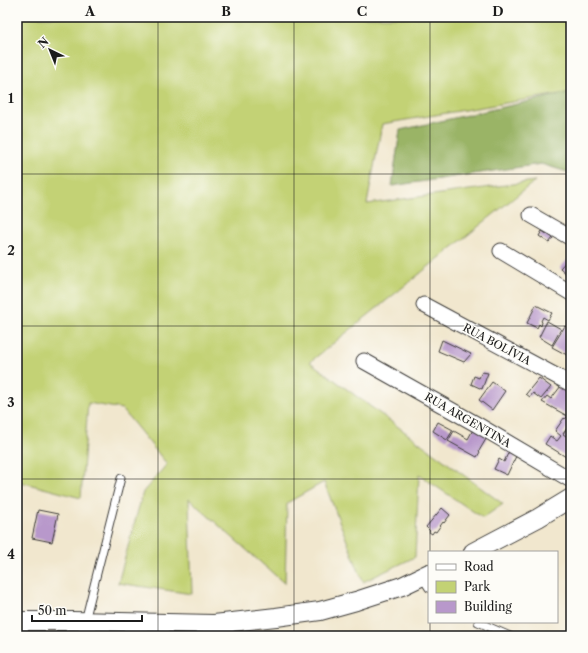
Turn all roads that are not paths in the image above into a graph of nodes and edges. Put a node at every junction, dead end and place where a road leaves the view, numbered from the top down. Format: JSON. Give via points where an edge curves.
{"nodes":[{"id":1,"x":532,"y":215,"type":"dead end"},
{"id":2,"x":571,"y":238,"type":"edge"},
{"id":3,"x":501,"y":251,"type":"dead end"},
{"id":4,"x":571,"y":292,"type":"edge"},
{"id":5,"x":424,"y":304,"type":"dead end"},
{"id":6,"x":364,"y":361,"type":"dead end"},
{"id":7,"x":571,"y":384,"type":"edge"},
{"id":8,"x":121,"y":478,"type":"dead end"},
{"id":9,"x":571,"y":480,"type":"edge"},
{"id":10,"x":571,"y":498,"type":"edge"},
{"id":11,"x":475,"y":551,"type":"edge"},
{"id":12,"x":427,"y":579,"type":"edge"},
{"id":13,"x":17,"y":620,"type":"edge"},
{"id":14,"x":85,"y":621,"type":"junction"},
{"id":15,"x":480,"y":623,"type":"edge"},
{"id":16,"x":214,"y":624,"type":"junction"},
{"id":17,"x":228,"y":636,"type":"edge"},
{"id":18,"x":510,"y":636,"type":"edge"}],
"edges":[{"from":1,"to":2,"type":"street"},
{"from":3,"to":4,"type":"street"},
{"from":5,"to":7,"type":"street","name":"RUA BOLÍVIA"},
{"from":6,"to":9,"type":"street","name":"RUA ARGENTINA"},
{"from":8,"to":14,"type":"lane"},
{"from":10,"to":11,"type":"street"},
{"from":12,"to":16,"type":"street","via":[[320,611]]},
{"from":13,"to":14,"type":"street"},
{"from":14,"to":16,"type":"street"},
{"from":15,"to":18,"type":"lane"},
{"from":16,"to":17,"type":"street"}]}
